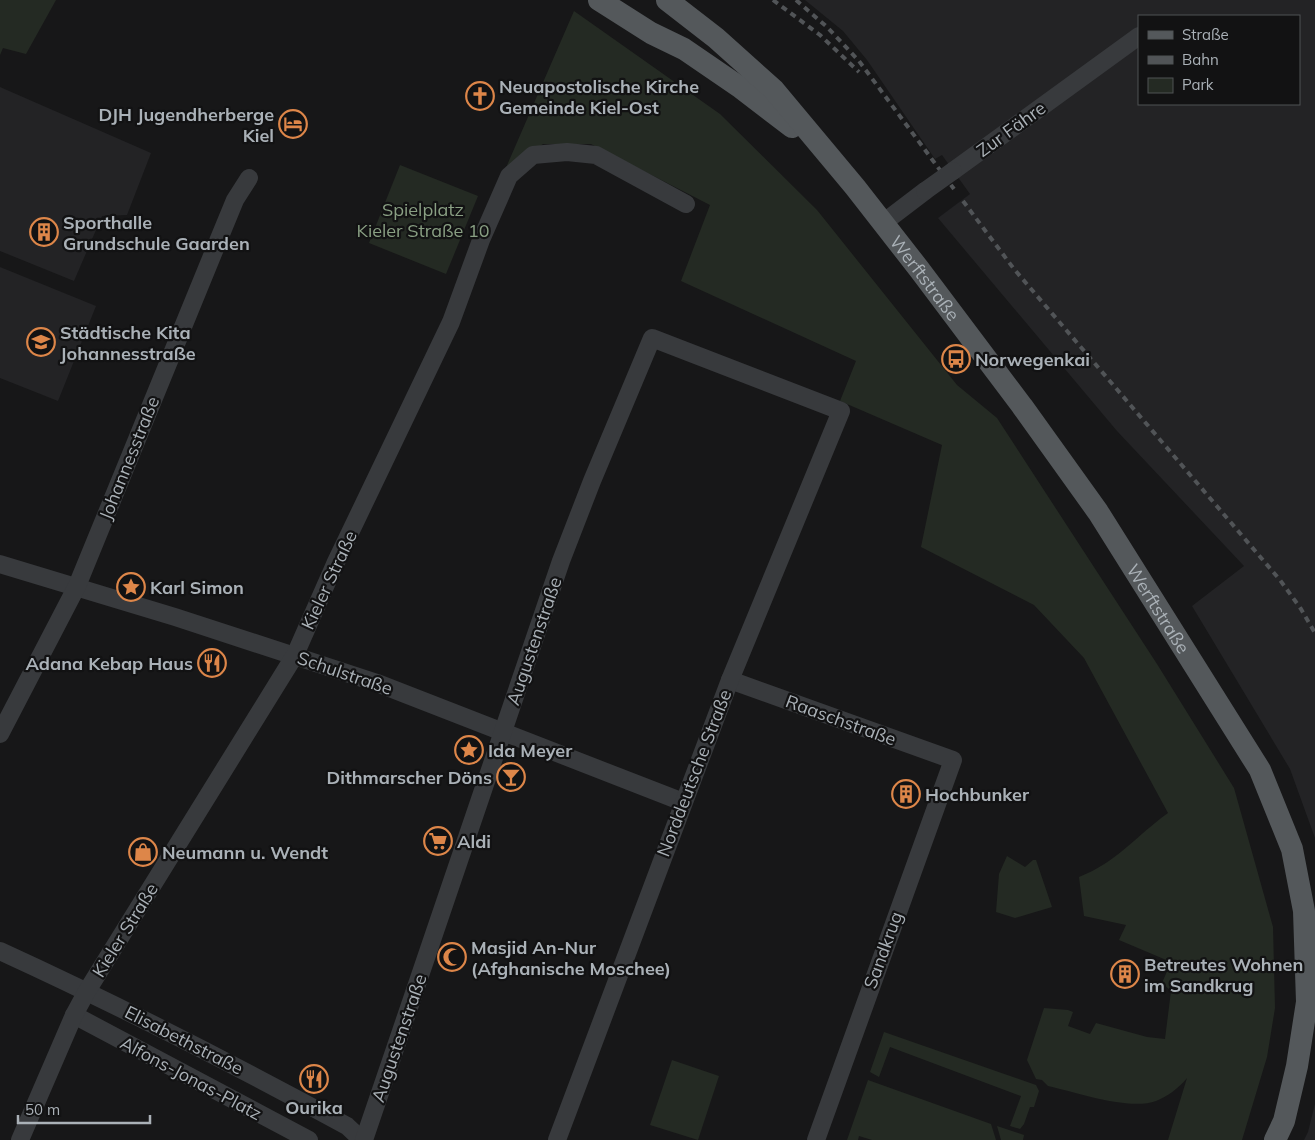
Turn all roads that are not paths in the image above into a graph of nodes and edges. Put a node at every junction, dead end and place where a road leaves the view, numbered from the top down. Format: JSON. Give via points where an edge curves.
{"nodes":[{"id":1,"x":599,"y":0,"type":"edge"},
{"id":2,"x":667,"y":0,"type":"edge"},
{"id":3,"x":1138,"y":37,"type":"edge"},
{"id":4,"x":821,"y":148,"type":"junction"},
{"id":5,"x":249,"y":178,"type":"dead end"},
{"id":6,"x":686,"y":204,"type":"dead end"},
{"id":7,"x":883,"y":223,"type":"junction"},
{"id":8,"x":841,"y":410,"type":"joint"},
{"id":9,"x":0,"y":564,"type":"edge"},
{"id":10,"x":77,"y":586,"type":"junction"},
{"id":11,"x":295,"y":655,"type":"junction"},
{"id":12,"x":730,"y":680,"type":"junction"},
{"id":13,"x":503,"y":733,"type":"junction"},
{"id":14,"x":0,"y":734,"type":"edge"},
{"id":15,"x":952,"y":760,"type":"joint"},
{"id":16,"x":683,"y":802,"type":"junction"},
{"id":17,"x":0,"y":952,"type":"edge"},
{"id":18,"x":87,"y":992,"type":"junction"},
{"id":19,"x":74,"y":1015,"type":"junction"},
{"id":20,"x":20,"y":1140,"type":"edge"},
{"id":21,"x":309,"y":1140,"type":"edge"},
{"id":22,"x":363,"y":1140,"type":"edge"},
{"id":23,"x":557,"y":1140,"type":"edge"},
{"id":24,"x":816,"y":1140,"type":"edge"},
{"id":25,"x":1275,"y":1140,"type":"edge"}],
"edges":[{"from":1,"to":4,"type":"main road","name":"Werftstraße","via":[[651,33],[684,49]]},
{"from":2,"to":4,"type":"main road","name":"Werftstraße","via":[[774,90]]},
{"from":3,"to":7,"type":"street","name":"Zur Fähre","bridge":true},
{"from":4,"to":7,"type":"main road","name":"Werftstraße"},
{"from":5,"to":10,"type":"street","name":"Johannesstraße","via":[[235,200]]},
{"from":6,"to":11,"type":"street","name":"Kieler Straße","via":[[596,155],[567,152],[533,155],[508,176],[480,240],[451,322]]},
{"from":7,"to":25,"type":"main road","name":"Werftstraße","via":[[977,345],[1098,512],[1260,770],[1292,849],[1304,911],[1307,1002],[1298,1066],[1284,1121]]},
{"from":8,"to":12,"type":"street","name":"Norddeutsche Straße"},
{"from":8,"to":13,"type":"street","name":"Augustenstraße","via":[[652,338],[561,561]]},
{"from":9,"to":10,"type":"street","name":"Schulstraße"},
{"from":10,"to":11,"type":"street","name":"Schulstraße"},
{"from":10,"to":14,"type":"street","name":"Johannesstraße"},
{"from":11,"to":13,"type":"street","name":"Schulstraße","via":[[377,683]]},
{"from":11,"to":18,"type":"street","name":"Kieler Straße"},
{"from":12,"to":15,"type":"street","name":"Raaschstraße"},
{"from":12,"to":16,"type":"street","name":"Norddeutsche Straße"},
{"from":13,"to":16,"type":"street","name":"Schulstraße"},
{"from":13,"to":22,"type":"street","name":"Augustenstraße"},
{"from":15,"to":24,"type":"street","name":"Sandkrug"},
{"from":16,"to":23,"type":"street","name":"Norddeutsche Straße"},
{"from":17,"to":18,"type":"street","name":"Elisabethstraße"},
{"from":18,"to":19,"type":"street","name":"Kieler Straße"},
{"from":18,"to":22,"type":"street","name":"Elisabethstraße","via":[[338,1121]]},
{"from":19,"to":20,"type":"street","name":"Kieler Straße"},
{"from":19,"to":21,"type":"street","name":"Alfons-Jonas-Platz"}]}
